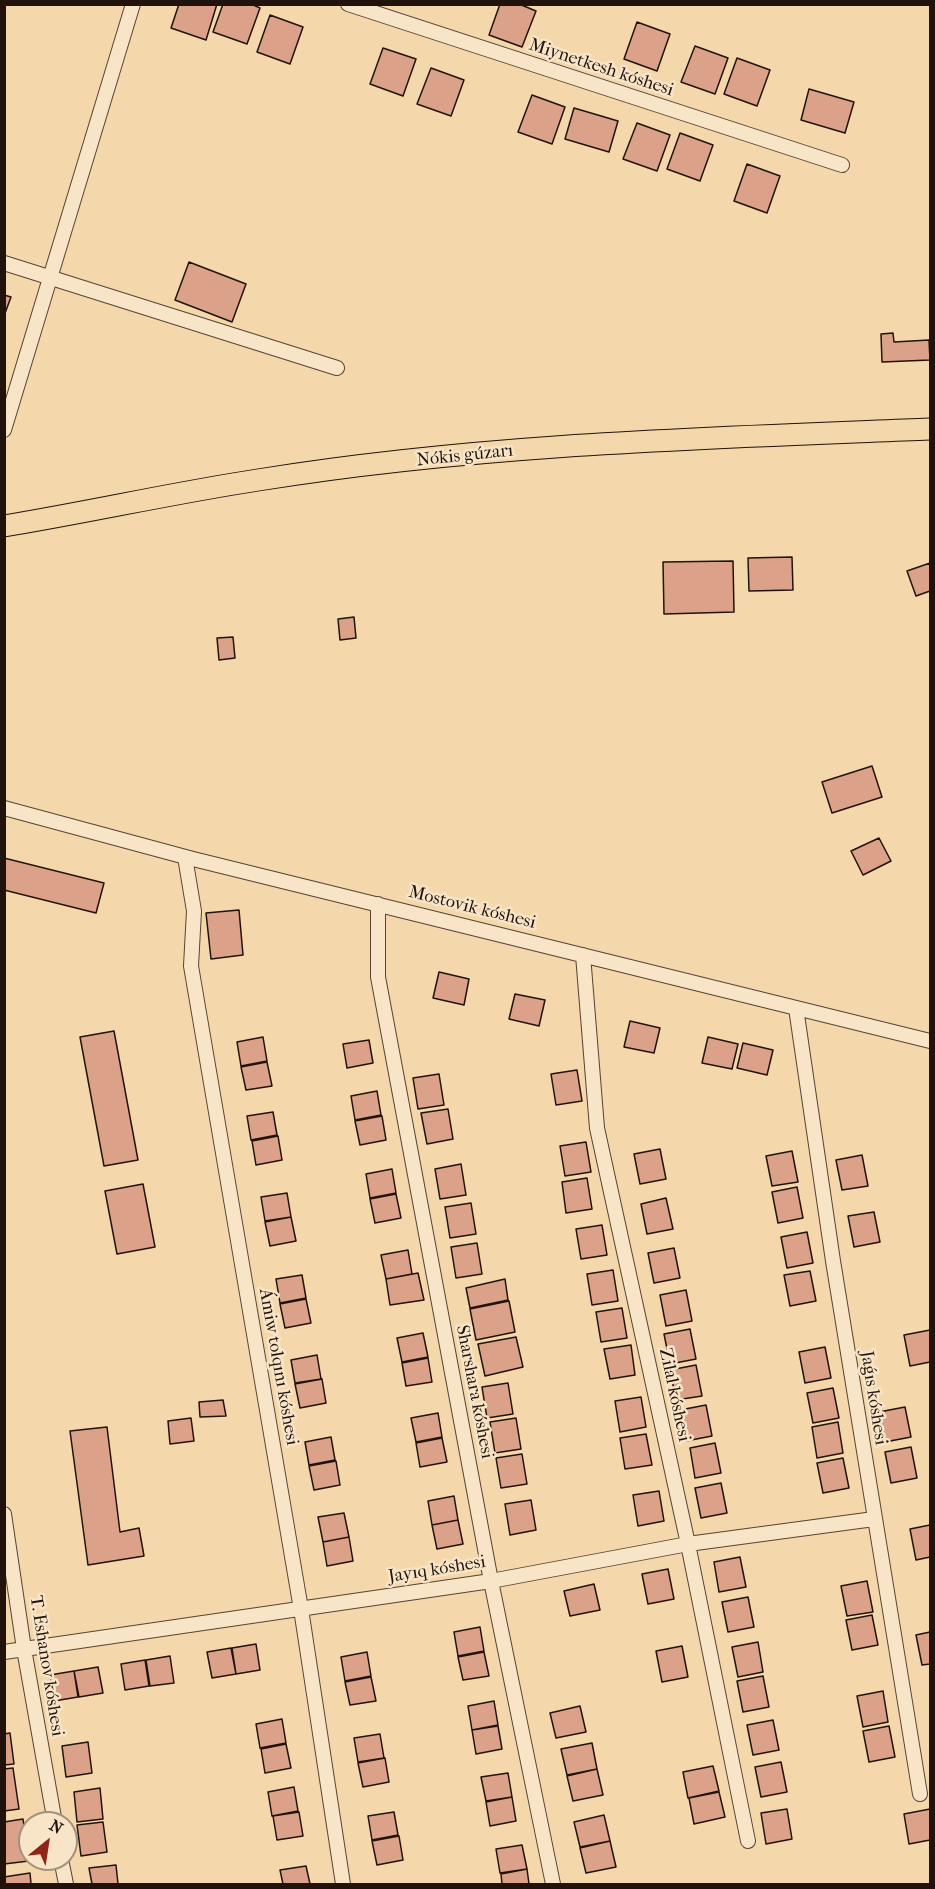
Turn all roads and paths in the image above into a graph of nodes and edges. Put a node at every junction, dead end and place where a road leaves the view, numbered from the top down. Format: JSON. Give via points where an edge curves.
{"nodes":[{"id":1,"x":133,"y":4,"type":"edge"},
{"id":2,"x":348,"y":4,"type":"edge"},
{"id":3,"x":842,"y":165,"type":"dead end"},
{"id":4,"x":4,"y":263,"type":"edge"},
{"id":5,"x":53,"y":278,"type":"junction"},
{"id":6,"x":337,"y":368,"type":"dead end"},
{"id":7,"x":930,"y":429,"type":"edge"},
{"id":8,"x":4,"y":430,"type":"edge"},
{"id":9,"x":4,"y":526,"type":"edge"},
{"id":10,"x":4,"y":808,"type":"edge"},
{"id":11,"x":185,"y":856,"type":"junction"},
{"id":12,"x":378,"y":904,"type":"junction"},
{"id":13,"x":583,"y":955,"type":"junction"},
{"id":14,"x":796,"y":1008,"type":"junction"},
{"id":15,"x":930,"y":1041,"type":"edge"},
{"id":16,"x":4,"y":1514,"type":"edge"},
{"id":17,"x":874,"y":1519,"type":"junction"},
{"id":18,"x":688,"y":1544,"type":"junction"},
{"id":19,"x":491,"y":1581,"type":"junction"},
{"id":20,"x":301,"y":1609,"type":"junction"},
{"id":21,"x":24,"y":1649,"type":"junction"},
{"id":22,"x":4,"y":1652,"type":"edge"},
{"id":23,"x":920,"y":1794,"type":"dead end"},
{"id":24,"x":53,"y":1811,"type":"edge"},
{"id":25,"x":748,"y":1841,"type":"dead end"},
{"id":26,"x":343,"y":1884,"type":"edge"},
{"id":27,"x":553,"y":1884,"type":"edge"}],
"edges":[{"from":1,"to":5,"type":"street"},
{"from":2,"to":3,"type":"street","name":"Miynetkesh kóshesi"},
{"from":4,"to":5,"type":"street"},
{"from":5,"to":6,"type":"street"},
{"from":5,"to":8,"type":"street"},
{"from":7,"to":9,"type":"main road","name":"Nókis gúzarı","via":[[568,445],[373,465],[258,480]]},
{"from":10,"to":11,"type":"street","name":"Mostovik kóshesi"},
{"from":11,"to":12,"type":"street","name":"Mostovik kóshesi"},
{"from":11,"to":20,"type":"street","name":"Ámiw tolqını kóshesi","via":[[194,911],[191,966]]},
{"from":12,"to":13,"type":"street","name":"Mostovik kóshesi"},
{"from":12,"to":19,"type":"street","name":"Sharshara kóshesi","via":[[378,977]]},
{"from":13,"to":14,"type":"street","name":"Mostovik kóshesi"},
{"from":13,"to":18,"type":"street","name":"Zilal kóshesi","via":[[597,1128]]},
{"from":14,"to":15,"type":"street","name":"Mostovik kóshesi"},
{"from":14,"to":17,"type":"street","name":"Jaǵıs kóshesi"},
{"from":16,"to":21,"type":"street","name":"T. Eshanov kóshesi"},
{"from":17,"to":18,"type":"street","name":"Jayıq kóshesi"},
{"from":17,"to":23,"type":"street","name":"Jaǵıs kóshesi"},
{"from":18,"to":19,"type":"street","name":"Jayıq kóshesi"},
{"from":18,"to":25,"type":"street","name":"Zilal kóshesi"},
{"from":19,"to":20,"type":"street","name":"Jayıq kóshesi"},
{"from":19,"to":27,"type":"street","name":"Sharshara kóshesi"},
{"from":20,"to":21,"type":"street","name":"Jayıq kóshesi"},
{"from":20,"to":26,"type":"street","name":"Ámiw tolqını kóshesi"},
{"from":21,"to":22,"type":"street","name":"Jayıq kóshesi"},
{"from":21,"to":24,"type":"street","name":"T. Eshanov kóshesi"}]}
